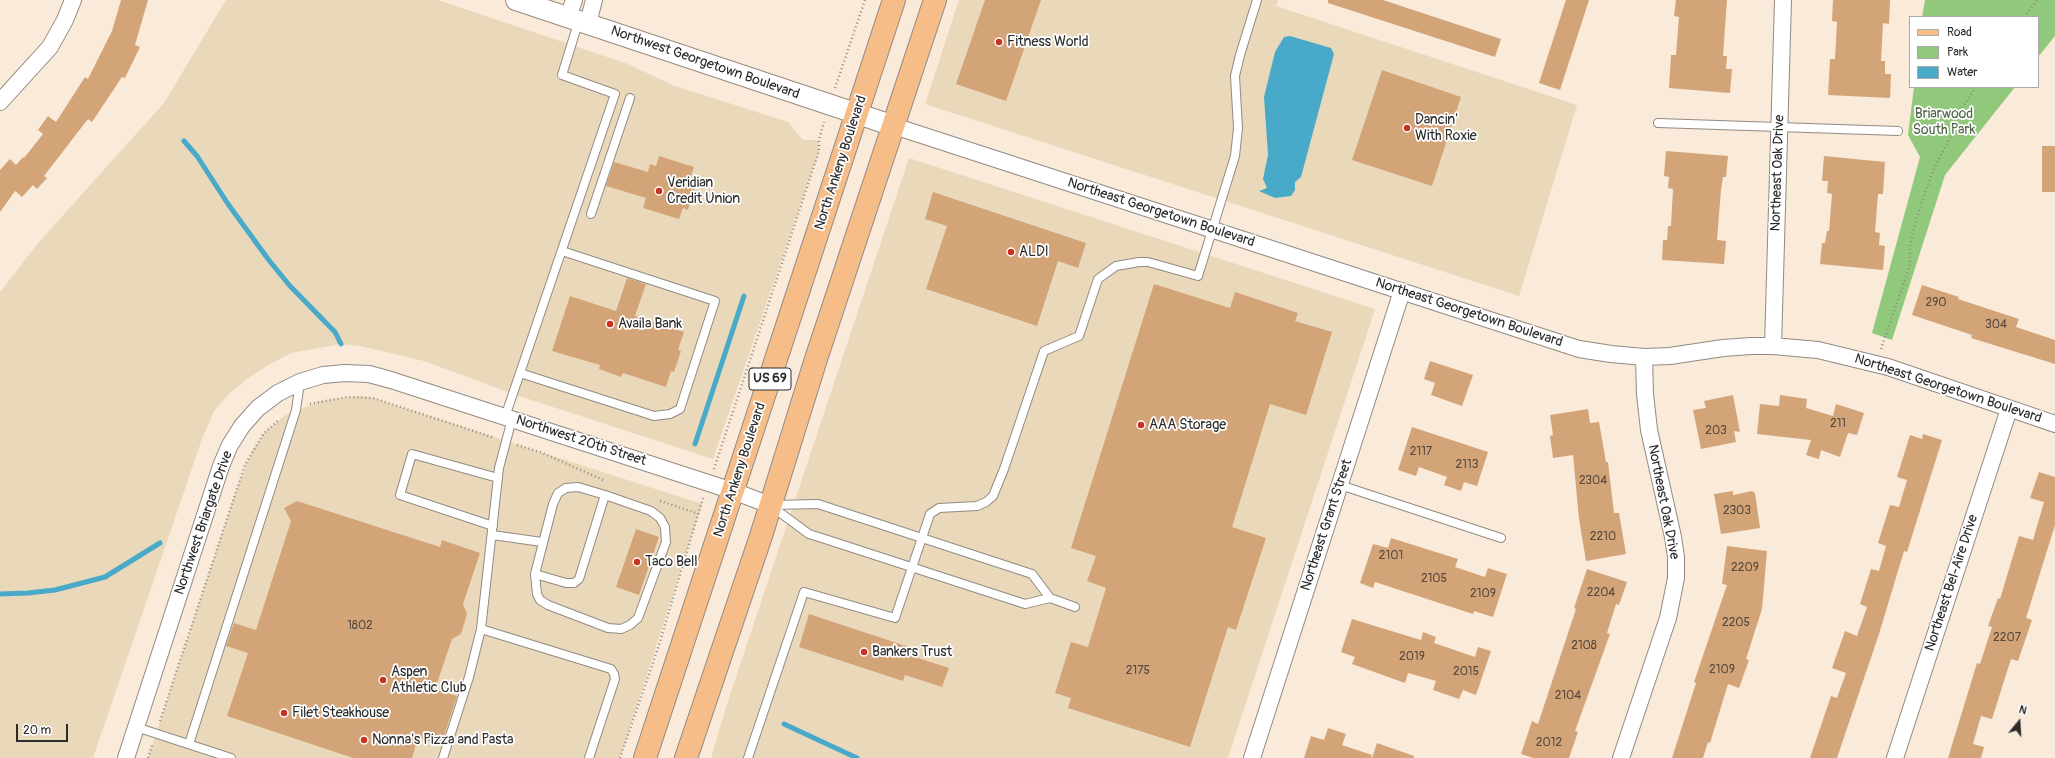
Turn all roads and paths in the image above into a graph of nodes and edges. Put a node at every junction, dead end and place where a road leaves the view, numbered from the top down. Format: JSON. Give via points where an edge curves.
{"nodes":[{"id":1,"x":73,"y":0,"type":"edge"},
{"id":2,"x":516,"y":0,"type":"edge"},
{"id":3,"x":594,"y":0,"type":"edge"},
{"id":4,"x":865,"y":0,"type":"edge"},
{"id":5,"x":894,"y":0,"type":"edge"},
{"id":6,"x":935,"y":0,"type":"edge"},
{"id":7,"x":1257,"y":0,"type":"edge"},
{"id":8,"x":1783,"y":0,"type":"edge"},
{"id":9,"x":2037,"y":0,"type":"edge"},
{"id":10,"x":577,"y":15,"type":"edge"},
{"id":11,"x":2025,"y":16,"type":"edge"},
{"id":12,"x":1975,"y":88,"type":"edge"},
{"id":13,"x":630,"y":98,"type":"dead end"},
{"id":14,"x":0,"y":102,"type":"edge"},
{"id":15,"x":830,"y":104,"type":"junction"},
{"id":16,"x":858,"y":113,"type":"junction"},
{"id":17,"x":1658,"y":124,"type":"dead end"},
{"id":18,"x":894,"y":126,"type":"junction"},
{"id":19,"x":1779,"y":126,"type":"junction"},
{"id":20,"x":1898,"y":131,"type":"dead end"},
{"id":21,"x":591,"y":214,"type":"dead end"},
{"id":22,"x":1213,"y":229,"type":"junction"},
{"id":23,"x":562,"y":251,"type":"junction"},
{"id":24,"x":1402,"y":291,"type":"junction"},
{"id":25,"x":1773,"y":346,"type":"junction"},
{"id":26,"x":1644,"y":357,"type":"junction"},
{"id":27,"x":1875,"y":364,"type":"junction"},
{"id":28,"x":520,"y":373,"type":"junction"},
{"id":29,"x":391,"y":380,"type":"joint"},
{"id":30,"x":300,"y":382,"type":"junction"},
{"id":31,"x":2009,"y":408,"type":"junction"},
{"id":32,"x":296,"y":410,"type":"junction"},
{"id":33,"x":509,"y":418,"type":"junction"},
{"id":34,"x":2055,"y":424,"type":"edge"},
{"id":35,"x":506,"y":442,"type":"junction"},
{"id":36,"x":498,"y":478,"type":"junction"},
{"id":37,"x":608,"y":482,"type":"dead end"},
{"id":38,"x":707,"y":483,"type":"junction"},
{"id":39,"x":1340,"y":485,"type":"junction"},
{"id":40,"x":733,"y":491,"type":"junction"},
{"id":41,"x":605,"y":495,"type":"junction"},
{"id":42,"x":656,"y":500,"type":"dead end"},
{"id":43,"x":770,"y":505,"type":"junction"},
{"id":44,"x":699,"y":514,"type":"junction"},
{"id":45,"x":493,"y":526,"type":"junction"},
{"id":46,"x":492,"y":535,"type":"junction"},
{"id":47,"x":921,"y":538,"type":"junction"},
{"id":48,"x":1501,"y":538,"type":"dead end"},
{"id":49,"x":542,"y":542,"type":"junction"},
{"id":50,"x":912,"y":566,"type":"junction"},
{"id":51,"x":535,"y":574,"type":"junction"},
{"id":52,"x":1050,"y":598,"type":"junction"},
{"id":53,"x":1075,"y":607,"type":"dead end"},
{"id":54,"x":481,"y":629,"type":"junction"},
{"id":55,"x":136,"y":727,"type":"junction"},
{"id":56,"x":156,"y":734,"type":"junction"},
{"id":57,"x":189,"y":744,"type":"junction"},
{"id":58,"x":126,"y":758,"type":"edge"},
{"id":59,"x":148,"y":758,"type":"edge"},
{"id":60,"x":231,"y":758,"type":"edge"},
{"id":61,"x":443,"y":758,"type":"edge"},
{"id":62,"x":589,"y":758,"type":"edge"},
{"id":63,"x":620,"y":758,"type":"edge"},
{"id":64,"x":645,"y":758,"type":"edge"},
{"id":65,"x":686,"y":758,"type":"edge"},
{"id":66,"x":748,"y":758,"type":"edge"},
{"id":67,"x":1252,"y":758,"type":"edge"},
{"id":68,"x":1621,"y":758,"type":"edge"},
{"id":69,"x":1895,"y":758,"type":"edge"}],
"edges":[{"from":1,"to":14,"type":"street","via":[[50,47]]},
{"from":2,"to":10,"type":"street","name":"Northwest Georgetown Boulevard"},
{"from":3,"to":10,"type":"street"},
{"from":4,"to":15,"type":"path"},
{"from":5,"to":16,"type":"main road","name":"North Ankeny Boulevard","number":"US 69"},
{"from":6,"to":18,"type":"main road","number":"US 69"},
{"from":7,"to":22,"type":"lane","via":[[1236,76],[1238,128],[1235,156]]},
{"from":8,"to":19,"type":"street","name":"Northeast Oak Drive"},
{"from":9,"to":11,"type":"path"},
{"from":10,"to":15,"type":"street","name":"Northwest Georgetown Boulevard"},
{"from":10,"to":23,"type":"lane","via":[[562,74],[615,94]]},
{"from":12,"to":27,"type":"path","via":[[1962,108],[1923,198],[1910,245],[1910,265]]},
{"from":13,"to":21,"type":"lane"},
{"from":15,"to":16,"type":"street","name":"Northwest Georgetown Boulevard"},
{"from":15,"to":38,"type":"path","via":[[819,140],[817,158],[719,456]]},
{"from":16,"to":18,"type":"street","name":"Northwest Georgetown Boulevard"},
{"from":16,"to":40,"type":"main road","name":"North Ankeny Boulevard","number":"US 69"},
{"from":17,"to":19,"type":"lane"},
{"from":18,"to":22,"type":"street","name":"Northeast Georgetown Boulevard"},
{"from":18,"to":43,"type":"main road","number":"US 69"},
{"from":19,"to":20,"type":"lane"},
{"from":19,"to":25,"type":"street","name":"Northeast Oak Drive"},
{"from":22,"to":24,"type":"street","name":"Northeast Georgetown Boulevard"},
{"from":22,"to":47,"type":"lane","via":[[1198,276],[1143,262],[1128,262],[1116,266],[1098,279],[1079,336],[1044,351],[1004,469],[992,496],[977,506],[939,508],[930,514]]},
{"from":23,"to":28,"type":"lane"},
{"from":23,"to":28,"type":"lane","via":[[715,301],[680,409],[670,414],[654,416]]},
{"from":24,"to":26,"type":"street","name":"Northeast Georgetown Boulevard","via":[[1580,348]]},
{"from":24,"to":39,"type":"street","name":"Northeast Grant Street"},
{"from":25,"to":26,"type":"street","name":"Northeast Georgetown Boulevard","via":[[1723,348]]},
{"from":25,"to":27,"type":"street","name":"Northeast Georgetown Boulevard","via":[[1818,350]]},
{"from":26,"to":68,"type":"street","name":"Northeast Oak Drive","via":[[1649,430],[1674,536],[1676,578],[1668,618]]},
{"from":27,"to":31,"type":"street","name":"Northeast Georgetown Boulevard"},
{"from":28,"to":33,"type":"lane"},
{"from":29,"to":30,"type":"street","name":"Northwest Briargate Drive","via":[[369,374],[345,373],[323,375]]},
{"from":29,"to":33,"type":"street","name":"Northwest 20th Street"},
{"from":30,"to":32,"type":"lane"},
{"from":30,"to":55,"type":"street","name":"Northwest Briargate Drive","via":[[278,393],[258,408],[230,445]]},
{"from":31,"to":34,"type":"street","name":"Northeast Georgetown Boulevard"},
{"from":31,"to":69,"type":"street","name":"Northeast Bel-Aire Drive"},
{"from":32,"to":35,"type":"path","via":[[320,401],[359,396],[373,398]]},
{"from":32,"to":56,"type":"path","via":[[284,416],[264,433],[245,465]]},
{"from":32,"to":57,"type":"lane"},
{"from":33,"to":35,"type":"lane"},
{"from":33,"to":38,"type":"street","name":"Northwest 20th Street"},
{"from":35,"to":36,"type":"lane"},
{"from":35,"to":37,"type":"path","via":[[540,452]]},
{"from":36,"to":45,"type":"lane"},
{"from":36,"to":45,"type":"lane","via":[[412,454],[400,495]]},
{"from":38,"to":40,"type":"street","name":"Northwest 20th Street"},
{"from":38,"to":44,"type":"path"},
{"from":39,"to":48,"type":"lane"},
{"from":39,"to":67,"type":"street","name":"Northeast Grant Street"},
{"from":40,"to":43,"type":"street","name":"Northwest 20th Street"},
{"from":40,"to":64,"type":"main road","name":"North Ankeny Boulevard","number":"US 69"},
{"from":41,"to":49,"type":"lane","via":[[578,487],[566,488],[558,493]]},
{"from":41,"to":51,"type":"lane","via":[[579,579],[574,584]]},
{"from":41,"to":51,"type":"lane","via":[[651,511],[660,518],[665,527],[666,542],[638,618],[621,628],[608,628],[548,605],[536,594]]},
{"from":42,"to":44,"type":"path"},
{"from":43,"to":47,"type":"lane","via":[[818,504]]},
{"from":43,"to":50,"type":"lane","via":[[809,534]]},
{"from":43,"to":65,"type":"main road","number":"US 69"},
{"from":44,"to":63,"type":"path","via":[[658,648]]},
{"from":45,"to":46,"type":"lane"},
{"from":46,"to":49,"type":"lane"},
{"from":46,"to":54,"type":"lane"},
{"from":47,"to":50,"type":"lane"},
{"from":47,"to":52,"type":"lane","via":[[1032,574]]},
{"from":49,"to":51,"type":"lane"},
{"from":50,"to":52,"type":"lane","via":[[1025,604]]},
{"from":50,"to":66,"type":"lane","via":[[894,618],[804,592]]},
{"from":52,"to":53,"type":"lane"},
{"from":54,"to":61,"type":"lane","via":[[469,677]]},
{"from":54,"to":62,"type":"lane","via":[[611,669],[615,679]]},
{"from":55,"to":56,"type":"lane"},
{"from":55,"to":58,"type":"street","name":"Northwest Briargate Drive"},
{"from":56,"to":57,"type":"lane"},
{"from":56,"to":59,"type":"path"},
{"from":57,"to":60,"type":"lane"}]}
